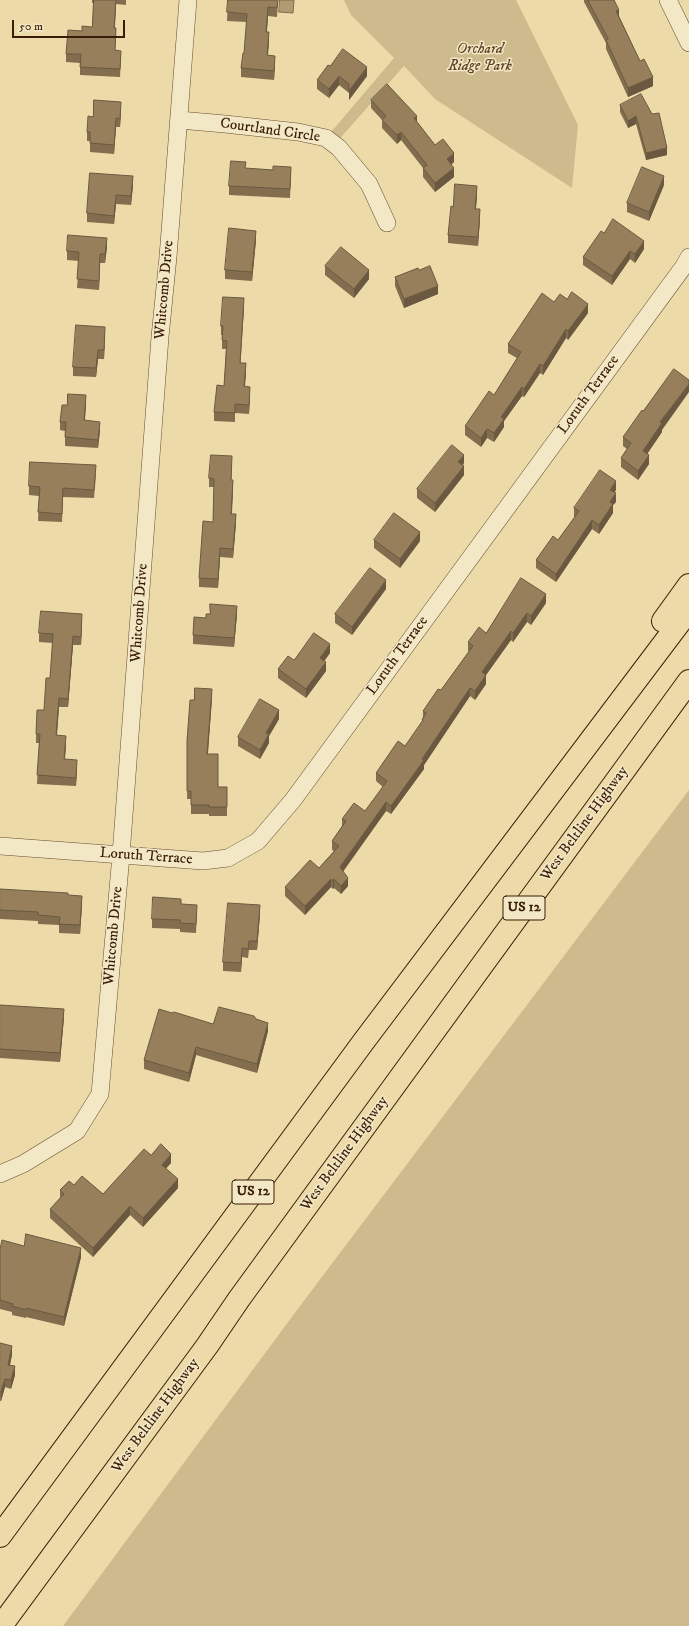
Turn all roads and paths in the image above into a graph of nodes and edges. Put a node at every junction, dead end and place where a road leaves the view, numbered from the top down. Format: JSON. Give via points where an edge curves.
{"nodes":[{"id":1,"x":188,"y":0,"type":"edge"},
{"id":2,"x":668,"y":0,"type":"edge"},
{"id":3,"x":689,"y":43,"type":"edge"},
{"id":4,"x":179,"y":120,"type":"junction"},
{"id":5,"x":387,"y":223,"type":"dead end"},
{"id":6,"x":689,"y":256,"type":"edge"},
{"id":7,"x":689,"y":585,"type":"edge"},
{"id":8,"x":689,"y":610,"type":"edge"},
{"id":9,"x":689,"y":681,"type":"edge"},
{"id":10,"x":0,"y":846,"type":"edge"},
{"id":11,"x":508,"y":849,"type":"junction"},
{"id":12,"x":121,"y":855,"type":"junction"},
{"id":13,"x":0,"y":1174,"type":"edge"},
{"id":14,"x":0,"y":1536,"type":"edge"},
{"id":15,"x":1,"y":1626,"type":"edge"}],
"edges":[{"from":1,"to":4,"type":"street","name":"Whitcomb Drive"},
{"from":2,"to":3,"type":"street"},
{"from":4,"to":5,"type":"street","name":"Courtland Circle","via":[[298,132],[326,138],[339,148],[370,184]]},
{"from":4,"to":12,"type":"street","name":"Whitcomb Drive"},
{"from":6,"to":12,"type":"street","name":"Loruth Terrace","via":[[293,800],[258,842],[228,858],[203,861]]},
{"from":7,"to":11,"type":"highway"},
{"from":8,"to":11,"type":"highway","number":"US 12"},
{"from":9,"to":15,"type":"highway","name":"West Beltline Highway","number":"US 12"},
{"from":10,"to":12,"type":"street","name":"Loruth Terrace"},
{"from":11,"to":14,"type":"highway","number":"US 12","via":[[364,1040]]},
{"from":12,"to":13,"type":"street","name":"Whitcomb Drive","via":[[100,1094],[77,1131],[23,1164]]}]}
